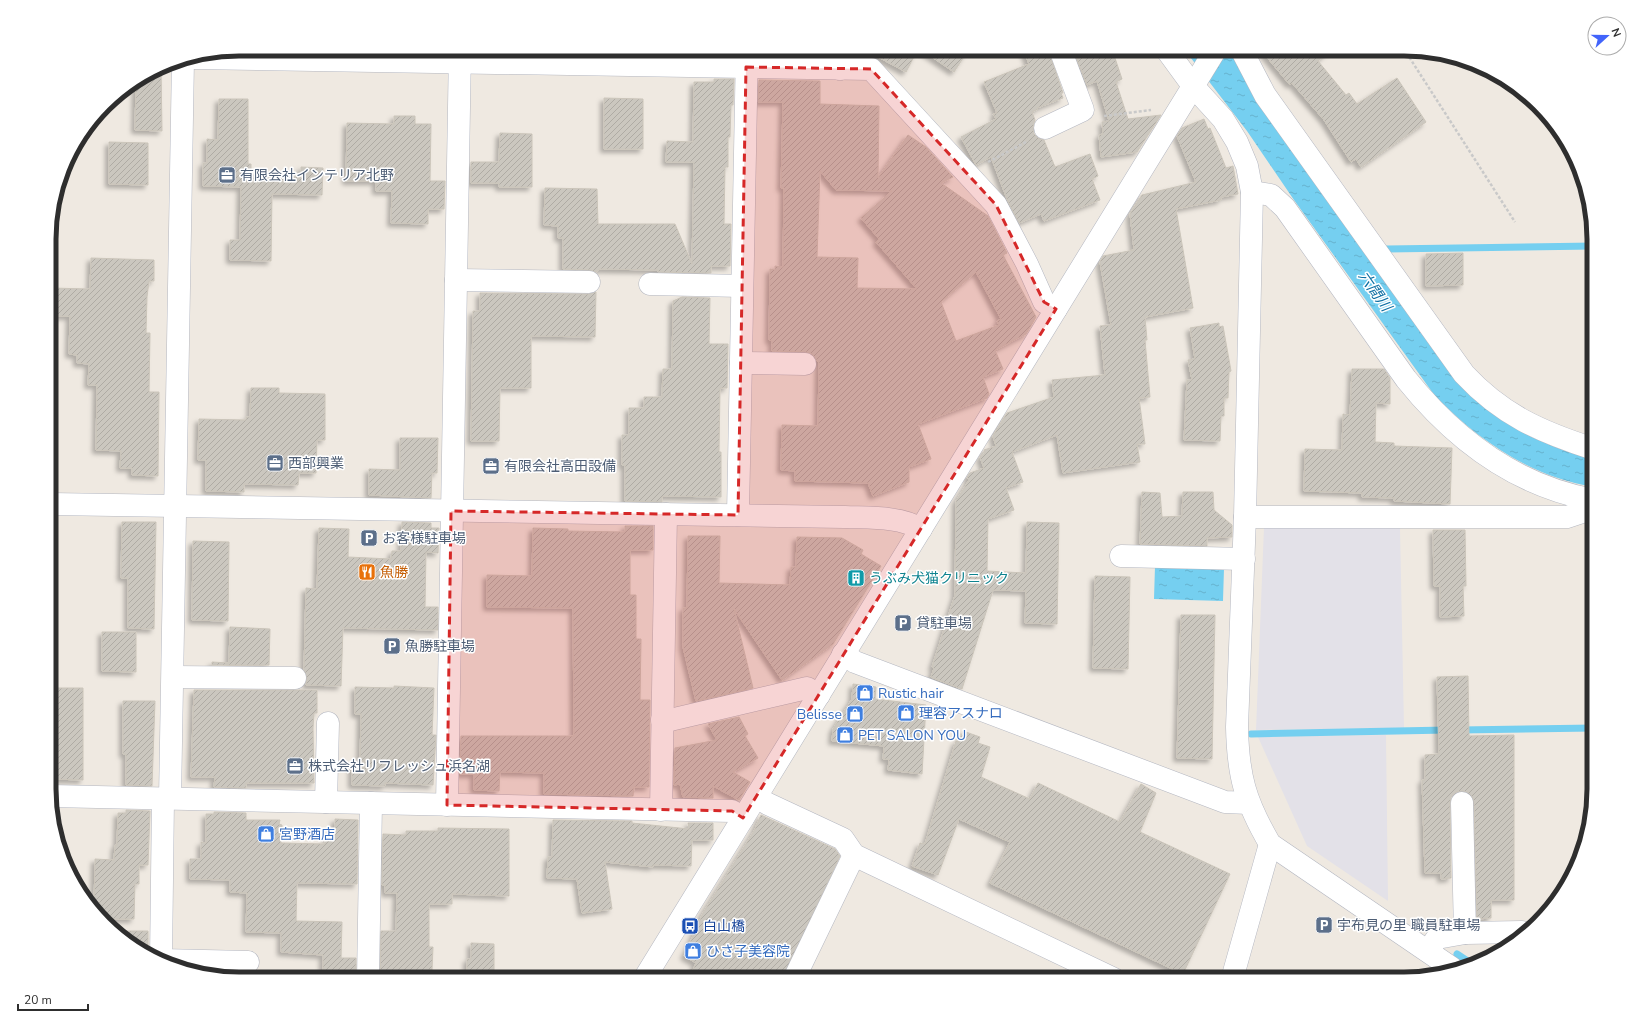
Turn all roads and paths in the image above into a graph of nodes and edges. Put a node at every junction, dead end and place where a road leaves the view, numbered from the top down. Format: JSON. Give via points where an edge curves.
{"nodes":[{"id":1,"x":460,"y":56,"type":"edge"},
{"id":2,"x":1063,"y":56,"type":"edge"},
{"id":3,"x":1173,"y":56,"type":"edge"},
{"id":4,"x":1212,"y":56,"type":"edge"},
{"id":5,"x":1245,"y":56,"type":"edge"},
{"id":6,"x":1408,"y":56,"type":"edge"},
{"id":7,"x":216,"y":58,"type":"edge"},
{"id":8,"x":747,"y":58,"type":"edge"},
{"id":9,"x":840,"y":59,"type":"edge"},
{"id":10,"x":183,"y":65,"type":"edge"},
{"id":11,"x":1196,"y":81,"type":"junction"},
{"id":12,"x":1083,"y":110,"type":"junction"},
{"id":13,"x":1157,"y":110,"type":"dead end"},
{"id":14,"x":1045,"y":128,"type":"joint"},
{"id":15,"x":969,"y":173,"type":"junction"},
{"id":16,"x":1252,"y":192,"type":"junction"},
{"id":17,"x":1515,"y":222,"type":"dead end"},
{"id":18,"x":456,"y":280,"type":"junction"},
{"id":19,"x":589,"y":282,"type":"dead end"},
{"id":20,"x":650,"y":284,"type":"dead end"},
{"id":21,"x":742,"y":286,"type":"junction"},
{"id":22,"x":1056,"y":310,"type":"junction"},
{"id":23,"x":741,"y":363,"type":"junction"},
{"id":24,"x":805,"y":364,"type":"dead end"},
{"id":25,"x":1587,"y":446,"type":"edge"},
{"id":26,"x":1587,"y":498,"type":"edge"},
{"id":27,"x":56,"y":504,"type":"edge"},
{"id":28,"x":176,"y":506,"type":"junction"},
{"id":29,"x":1587,"y":510,"type":"edge"},
{"id":30,"x":452,"y":511,"type":"junction"},
{"id":31,"x":666,"y":514,"type":"junction"},
{"id":32,"x":738,"y":515,"type":"junction"},
{"id":33,"x":1245,"y":517,"type":"junction"},
{"id":34,"x":921,"y":529,"type":"junction"},
{"id":35,"x":1121,"y":556,"type":"dead end"},
{"id":36,"x":1244,"y":559,"type":"junction"},
{"id":37,"x":843,"y":654,"type":"junction"},
{"id":38,"x":173,"y":677,"type":"junction"},
{"id":39,"x":295,"y":678,"type":"dead end"},
{"id":40,"x":819,"y":695,"type":"junction"},
{"id":41,"x":662,"y":720,"type":"junction"},
{"id":42,"x":328,"y":724,"type":"dead end"},
{"id":43,"x":56,"y":796,"type":"edge"},
{"id":44,"x":756,"y":797,"type":"junction"},
{"id":45,"x":167,"y":799,"type":"junction"},
{"id":46,"x":326,"y":802,"type":"junction"},
{"id":47,"x":371,"y":803,"type":"junction"},
{"id":48,"x":1249,"y":803,"type":"junction"},
{"id":49,"x":1462,"y":803,"type":"dead end"},
{"id":50,"x":447,"y":805,"type":"junction"},
{"id":51,"x":661,"y":810,"type":"junction"},
{"id":52,"x":743,"y":818,"type":"junction"},
{"id":53,"x":1270,"y":844,"type":"junction"},
{"id":54,"x":854,"y":855,"type":"junction"},
{"id":55,"x":1518,"y":932,"type":"edge"},
{"id":56,"x":1464,"y":933,"type":"junction"},
{"id":57,"x":1428,"y":951,"type":"junction"},
{"id":58,"x":161,"y":954,"type":"edge"},
{"id":59,"x":175,"y":960,"type":"edge"},
{"id":60,"x":248,"y":962,"type":"dead end"},
{"id":61,"x":1450,"y":966,"type":"edge"},
{"id":62,"x":368,"y":972,"type":"edge"},
{"id":63,"x":648,"y":972,"type":"edge"},
{"id":64,"x":797,"y":972,"type":"edge"},
{"id":65,"x":1096,"y":972,"type":"edge"},
{"id":66,"x":1234,"y":972,"type":"edge"}],
"edges":[{"from":1,"to":7,"type":"street"},
{"from":1,"to":8,"type":"street"},
{"from":1,"to":18,"type":"street"},
{"from":2,"to":12,"type":"street"},
{"from":3,"to":11,"type":"street"},
{"from":4,"to":11,"type":"street"},
{"from":5,"to":25,"type":"street","via":[[1265,95],[1464,374],[1484,395],[1514,417]]},
{"from":6,"to":17,"type":"path"},
{"from":8,"to":9,"type":"street"},
{"from":8,"to":21,"type":"street"},
{"from":9,"to":15,"type":"street","via":[[870,69]]},
{"from":10,"to":28,"type":"street"},
{"from":11,"to":16,"type":"street","via":[[1237,142],[1247,166]]},
{"from":11,"to":22,"type":"street"},
{"from":12,"to":13,"type":"path","via":[[1097,117]]},
{"from":12,"to":14,"type":"street"},
{"from":14,"to":15,"type":"path","via":[[1044,133]]},
{"from":15,"to":22,"type":"street","via":[[996,205],[1044,302]]},
{"from":16,"to":26,"type":"street","via":[[1271,195],[1285,208],[1406,379],[1448,426],[1472,446],[1525,478],[1554,490]]},
{"from":16,"to":33,"type":"street"},
{"from":18,"to":19,"type":"street"},
{"from":18,"to":30,"type":"street"},
{"from":20,"to":21,"type":"street"},
{"from":21,"to":23,"type":"street"},
{"from":22,"to":34,"type":"street"},
{"from":23,"to":24,"type":"street"},
{"from":23,"to":32,"type":"street"},
{"from":27,"to":28,"type":"street"},
{"from":28,"to":30,"type":"street"},
{"from":28,"to":38,"type":"street"},
{"from":29,"to":33,"type":"street","via":[[1568,517],[1544,518]]},
{"from":30,"to":31,"type":"street"},
{"from":30,"to":50,"type":"street"},
{"from":31,"to":32,"type":"street"},
{"from":31,"to":41,"type":"street"},
{"from":32,"to":34,"type":"street","via":[[883,519],[912,523]]},
{"from":33,"to":36,"type":"street"},
{"from":34,"to":37,"type":"street"},
{"from":35,"to":36,"type":"street"},
{"from":36,"to":48,"type":"street","via":[[1237,727],[1238,758]]},
{"from":37,"to":40,"type":"street"},
{"from":37,"to":48,"type":"street","via":[[855,662],[1225,802]]},
{"from":38,"to":39,"type":"street"},
{"from":38,"to":45,"type":"street"},
{"from":40,"to":41,"type":"street","via":[[807,688]]},
{"from":40,"to":44,"type":"street"},
{"from":41,"to":51,"type":"street"},
{"from":42,"to":46,"type":"street"},
{"from":43,"to":45,"type":"street"},
{"from":44,"to":52,"type":"street"},
{"from":44,"to":54,"type":"street","via":[[842,839]]},
{"from":45,"to":46,"type":"street"},
{"from":45,"to":58,"type":"street"},
{"from":46,"to":47,"type":"street"},
{"from":47,"to":50,"type":"street"},
{"from":47,"to":62,"type":"street"},
{"from":48,"to":53,"type":"street"},
{"from":49,"to":56,"type":"street"},
{"from":50,"to":51,"type":"street"},
{"from":51,"to":52,"type":"street","via":[[732,811]]},
{"from":52,"to":63,"type":"street"},
{"from":53,"to":57,"type":"street"},
{"from":53,"to":66,"type":"street"},
{"from":54,"to":64,"type":"street"},
{"from":54,"to":65,"type":"street"},
{"from":55,"to":56,"type":"street"},
{"from":56,"to":57,"type":"street","via":[[1437,938]]},
{"from":57,"to":61,"type":"street"},
{"from":59,"to":60,"type":"street"}]}
